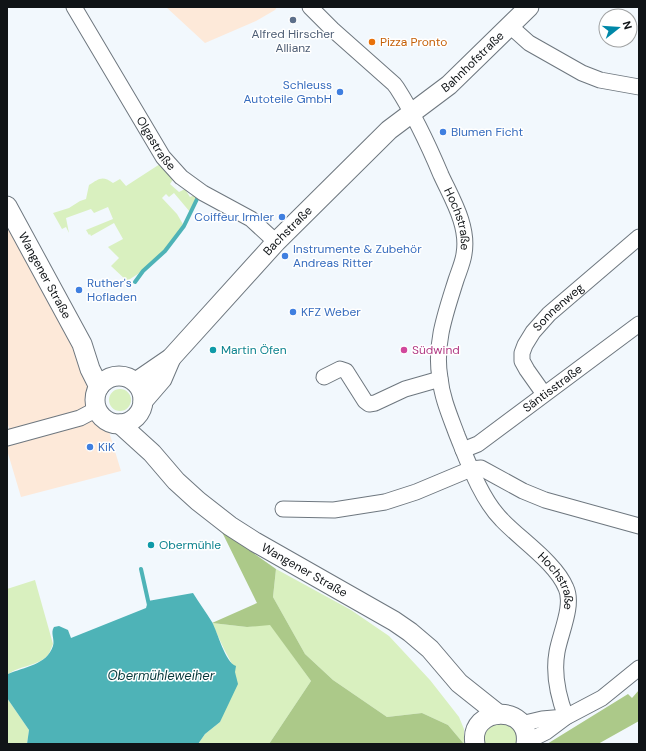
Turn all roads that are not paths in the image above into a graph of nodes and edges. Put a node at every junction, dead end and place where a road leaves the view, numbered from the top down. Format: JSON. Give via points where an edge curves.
{"nodes":[{"id":1,"x":74,"y":7,"type":"edge"},
{"id":2,"x":310,"y":7,"type":"edge"},
{"id":3,"x":529,"y":7,"type":"edge"},
{"id":4,"x":510,"y":26,"type":"junction"},
{"id":5,"x":639,"y":87,"type":"edge"},
{"id":6,"x":412,"y":112,"type":"junction"},
{"id":7,"x":7,"y":206,"type":"edge"},
{"id":8,"x":639,"y":237,"type":"edge"},
{"id":9,"x":276,"y":242,"type":"junction"},
{"id":10,"x":639,"y":324,"type":"edge"},
{"id":11,"x":82,"y":344,"type":"junction"},
{"id":12,"x":171,"y":358,"type":"junction"},
{"id":13,"x":116,"y":376,"type":"junction"},
{"id":14,"x":324,"y":377,"type":"dead end"},
{"id":15,"x":440,"y":379,"type":"junction"},
{"id":16,"x":136,"y":382,"type":"junction"},
{"id":17,"x":99,"y":387,"type":"junction"},
{"id":18,"x":544,"y":394,"type":"junction"},
{"id":19,"x":142,"y":406,"type":"junction"},
{"id":20,"x":97,"y":409,"type":"junction"},
{"id":21,"x":120,"y":424,"type":"junction"},
{"id":22,"x":7,"y":438,"type":"edge"},
{"id":23,"x":463,"y":450,"type":"junction"},
{"id":24,"x":152,"y":453,"type":"junction"},
{"id":25,"x":471,"y":469,"type":"junction"},
{"id":26,"x":283,"y":509,"type":"dead end"},
{"id":27,"x":639,"y":526,"type":"edge"},
{"id":28,"x":639,"y":668,"type":"edge"},
{"id":29,"x":460,"y":683,"type":"junction"},
{"id":30,"x":498,"y":714,"type":"junction"},
{"id":31,"x":566,"y":717,"type":"junction"},
{"id":32,"x":521,"y":724,"type":"junction"},
{"id":33,"x":476,"y":736,"type":"edge"},
{"id":34,"x":526,"y":743,"type":"edge"}],
"edges":[{"from":1,"to":9,"type":"street","name":"Olgastraße","via":[[163,157],[180,177],[203,193],[251,218]]},
{"from":2,"to":6,"type":"street","name":"Hochstraße","via":[[394,84]]},
{"from":3,"to":4,"type":"main road","name":"Bahnhofstraße"},
{"from":4,"to":5,"type":"street","via":[[529,43],[582,72],[600,80]]},
{"from":4,"to":6,"type":"main road","name":"Bahnhofstraße","via":[[449,85]]},
{"from":6,"to":9,"type":"main road","name":"Bachstraße","via":[[389,130]]},
{"from":6,"to":15,"type":"street","name":"Hochstraße","via":[[460,216],[465,240],[464,255],[441,331],[438,356]]},
{"from":7,"to":11,"type":"main road","name":"Wangener Straße"},
{"from":8,"to":18,"type":"street","name":"Sonnenweg","via":[[549,314],[533,332],[522,353],[522,361]]},
{"from":9,"to":12,"type":"main road","name":"Bachstraße"},
{"from":10,"to":18,"type":"street","name":"Säntisstraße"},
{"from":11,"to":13,"type":"main road","name":"Wangener Straße"},
{"from":11,"to":17,"type":"main road","name":"Wangener Straße"},
{"from":12,"to":16,"type":"main road","name":"Bachstraße"},
{"from":12,"to":19,"type":"main road","name":"Bachstraße","via":[[162,379]]},
{"from":13,"to":16,"type":"main road"},
{"from":13,"to":17,"type":"main road","via":[[109,378]]},
{"from":14,"to":15,"type":"street","via":[[340,369],[346,371],[369,404],[405,389]]},
{"from":15,"to":23,"type":"street","name":"Hochstraße"},
{"from":16,"to":19,"type":"main road","via":[[142,390]]},
{"from":17,"to":20,"type":"main road","via":[[96,395]]},
{"from":18,"to":23,"type":"street","name":"Säntisstraße","via":[[478,444]]},
{"from":19,"to":21,"type":"main road","via":[[138,415]]},
{"from":19,"to":24,"type":"main road","name":"Wangener Straße","via":[[145,435]]},
{"from":20,"to":21,"type":"main road","via":[[107,420]]},
{"from":20,"to":22,"type":"street","via":[[80,418]]},
{"from":21,"to":24,"type":"main road","name":"Wangener Straße"},
{"from":23,"to":25,"type":"street","name":"Hochstraße"},
{"from":24,"to":29,"type":"main road","name":"Wangener Straße","via":[[176,481],[230,526],[394,621],[430,649]]},
{"from":25,"to":26,"type":"street","via":[[385,502],[334,510]]},
{"from":25,"to":27,"type":"street","via":[[481,468],[545,500]]},
{"from":25,"to":31,"type":"street","name":"Hochstraße","via":[[500,519],[541,556],[568,590],[568,605],[556,654],[560,701]]},
{"from":28,"to":31,"type":"street","via":[[602,698]]},
{"from":29,"to":30,"type":"main road","name":"Wangener Straße"},
{"from":29,"to":33,"type":"main road","name":"Wangener Straße","via":[[470,706]]},
{"from":30,"to":32,"type":"main road","name":"Wangener Straße","via":[[510,716]]},
{"from":30,"to":33,"type":"main road","via":[[487,718]]},
{"from":31,"to":32,"type":"street"},
{"from":31,"to":34,"type":"street"},
{"from":32,"to":34,"type":"main road","via":[[526,734]]}]}
